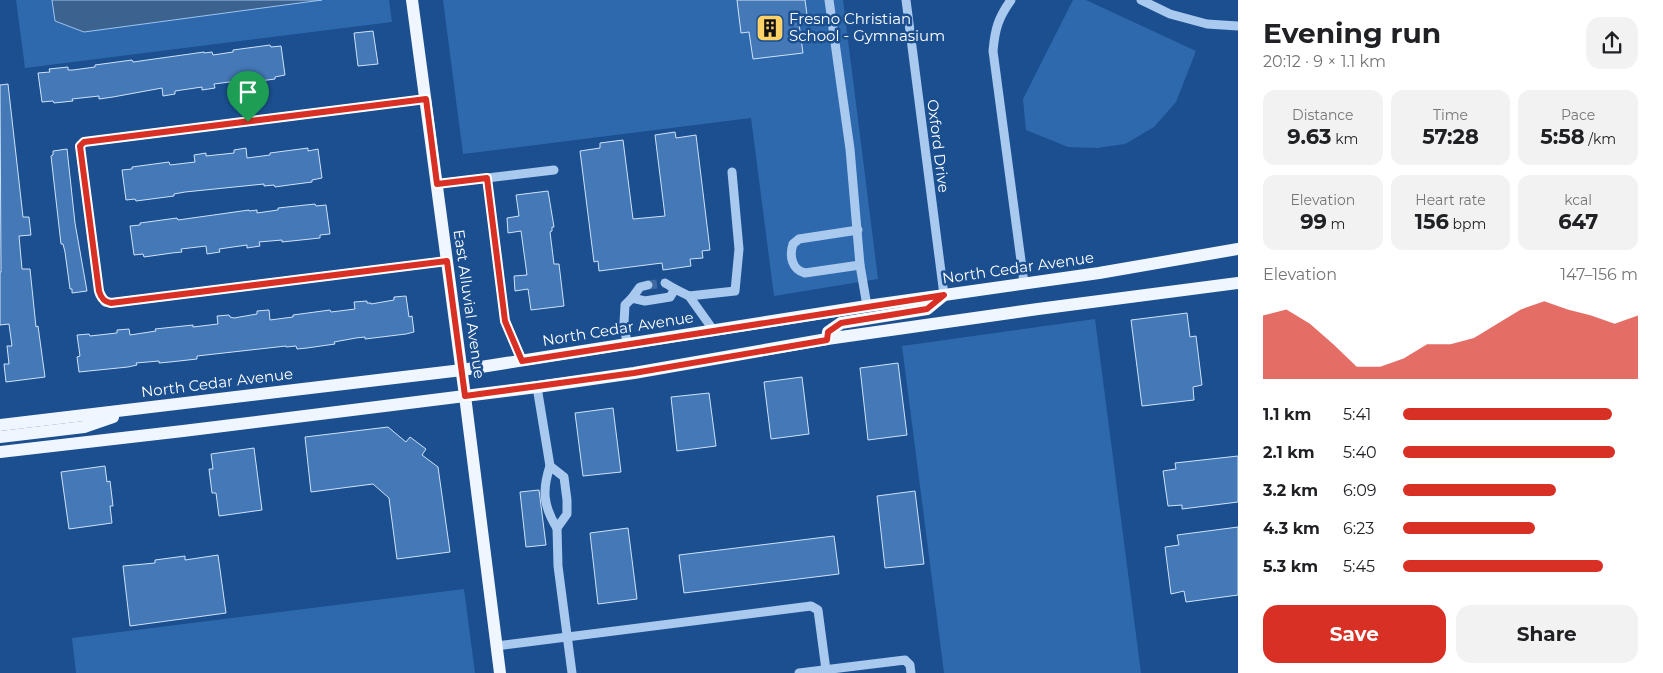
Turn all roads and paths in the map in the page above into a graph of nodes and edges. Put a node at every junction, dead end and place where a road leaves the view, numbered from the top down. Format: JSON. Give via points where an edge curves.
{"nodes":[{"id":1,"x":412,"y":0,"type":"edge"},
{"id":2,"x":829,"y":0,"type":"edge"},
{"id":3,"x":906,"y":0,"type":"edge"},
{"id":4,"x":1011,"y":0,"type":"edge"},
{"id":5,"x":1141,"y":0,"type":"edge"},
{"id":6,"x":1238,"y":26,"type":"edge"},
{"id":7,"x":426,"y":99,"type":"junction"},
{"id":8,"x":554,"y":170,"type":"dead end"},
{"id":9,"x":732,"y":172,"type":"dead end"},
{"id":10,"x":487,"y":178,"type":"junction"},
{"id":11,"x":437,"y":184,"type":"junction"},
{"id":12,"x":858,"y":230,"type":"junction"},
{"id":13,"x":1238,"y":249,"type":"edge"},
{"id":14,"x":447,"y":261,"type":"junction"},
{"id":15,"x":860,"y":265,"type":"junction"},
{"id":16,"x":665,"y":283,"type":"tunnel mouth"},
{"id":17,"x":1024,"y":283,"type":"junction"},
{"id":18,"x":1238,"y":283,"type":"edge"},
{"id":19,"x":648,"y":285,"type":"tunnel mouth"},
{"id":20,"x":675,"y":289,"type":"junction"},
{"id":21,"x":944,"y":295,"type":"junction"},
{"id":22,"x":689,"y":296,"type":"junction"},
{"id":23,"x":632,"y":298,"type":"junction"},
{"id":24,"x":867,"y":306,"type":"junction"},
{"id":25,"x":714,"y":331,"type":"junction"},
{"id":26,"x":827,"y":340,"type":"junction"},
{"id":27,"x":627,"y":344,"type":"junction"},
{"id":28,"x":522,"y":361,"type":"junction"},
{"id":29,"x":462,"y":370,"type":"junction"},
{"id":30,"x":537,"y":386,"type":"junction"},
{"id":31,"x":465,"y":396,"type":"junction"},
{"id":32,"x":139,"y":408,"type":"junction"},
{"id":33,"x":0,"y":426,"type":"edge"},
{"id":34,"x":0,"y":437,"type":"edge"},
{"id":35,"x":0,"y":452,"type":"edge"},
{"id":36,"x":550,"y":466,"type":"junction"},
{"id":37,"x":558,"y":528,"type":"junction"},
{"id":38,"x":567,"y":636,"type":"junction"},
{"id":39,"x":496,"y":646,"type":"junction"},
{"id":40,"x":826,"y":670,"type":"junction"},
{"id":41,"x":500,"y":673,"type":"edge"},
{"id":42,"x":572,"y":673,"type":"edge"},
{"id":43,"x":799,"y":673,"type":"edge"},
{"id":44,"x":911,"y":673,"type":"edge"}],
"edges":[{"from":1,"to":7,"type":"main road","name":"East Alluvial Avenue"},
{"from":2,"to":12,"type":"street"},
{"from":3,"to":21,"type":"street","name":"Oxford Drive"},
{"from":4,"to":17,"type":"street","via":[[994,32],[993,51]]},
{"from":5,"to":6,"type":"street","via":[[1170,14],[1207,24]]},
{"from":7,"to":11,"type":"main road","name":"East Alluvial Avenue"},
{"from":7,"to":14,"type":"street","via":[[84,142],[80,146],[99,291],[106,302]]},
{"from":8,"to":10,"type":"street"},
{"from":9,"to":22,"type":"street","via":[[739,249],[735,291]]},
{"from":10,"to":11,"type":"street"},
{"from":10,"to":28,"type":"street","via":[[505,321]]},
{"from":11,"to":14,"type":"main road","name":"East Alluvial Avenue"},
{"from":12,"to":15,"type":"street"},
{"from":12,"to":15,"type":"street","via":[[799,239],[793,244],[791,253],[794,267],[805,273]]},
{"from":13,"to":17,"type":"main road","name":"North Cedar Avenue"},
{"from":14,"to":29,"type":"main road","name":"East Alluvial Avenue"},
{"from":15,"to":24,"type":"street"},
{"from":16,"to":20,"type":"street"},
{"from":17,"to":21,"type":"main road","name":"North Cedar Avenue"},
{"from":18,"to":26,"type":"main road"},
{"from":19,"to":23,"type":"street","via":[[640,287]]},
{"from":20,"to":22,"type":"street"},
{"from":20,"to":23,"type":"street","via":[[670,296],[645,301]]},
{"from":21,"to":24,"type":"main road","name":"North Cedar Avenue"},
{"from":21,"to":26,"type":"main road","via":[[927,309],[841,323],[828,332]]},
{"from":22,"to":25,"type":"street"},
{"from":23,"to":27,"type":"street","via":[[625,305]]},
{"from":24,"to":25,"type":"main road","name":"North Cedar Avenue"},
{"from":25,"to":27,"type":"main road","name":"North Cedar Avenue"},
{"from":26,"to":30,"type":"main road"},
{"from":27,"to":28,"type":"main road","name":"North Cedar Avenue"},
{"from":28,"to":29,"type":"main road","name":"North Cedar Avenue"},
{"from":29,"to":31,"type":"main road","name":"East Alluvial Avenue"},
{"from":29,"to":32,"type":"main road","name":"North Cedar Avenue"},
{"from":30,"to":31,"type":"main road"},
{"from":30,"to":36,"type":"street"},
{"from":31,"to":35,"type":"main road"},
{"from":31,"to":39,"type":"main road","name":"East Alluvial Avenue"},
{"from":32,"to":33,"type":"main road","name":"North Cedar Avenue"},
{"from":32,"to":34,"type":"main road","via":[[84,427]]},
{"from":36,"to":37,"type":"street","via":[[545,482],[546,502],[549,515]]},
{"from":36,"to":37,"type":"street","via":[[564,477],[567,500],[567,514]]},
{"from":37,"to":38,"type":"street","via":[[558,566]]},
{"from":38,"to":39,"type":"street"},
{"from":38,"to":40,"type":"street","via":[[811,606],[818,610]]},
{"from":38,"to":42,"type":"street"},
{"from":39,"to":41,"type":"main road","name":"East Alluvial Avenue"},
{"from":40,"to":43,"type":"street"},
{"from":40,"to":44,"type":"street","via":[[905,660],[910,664]]}]}
